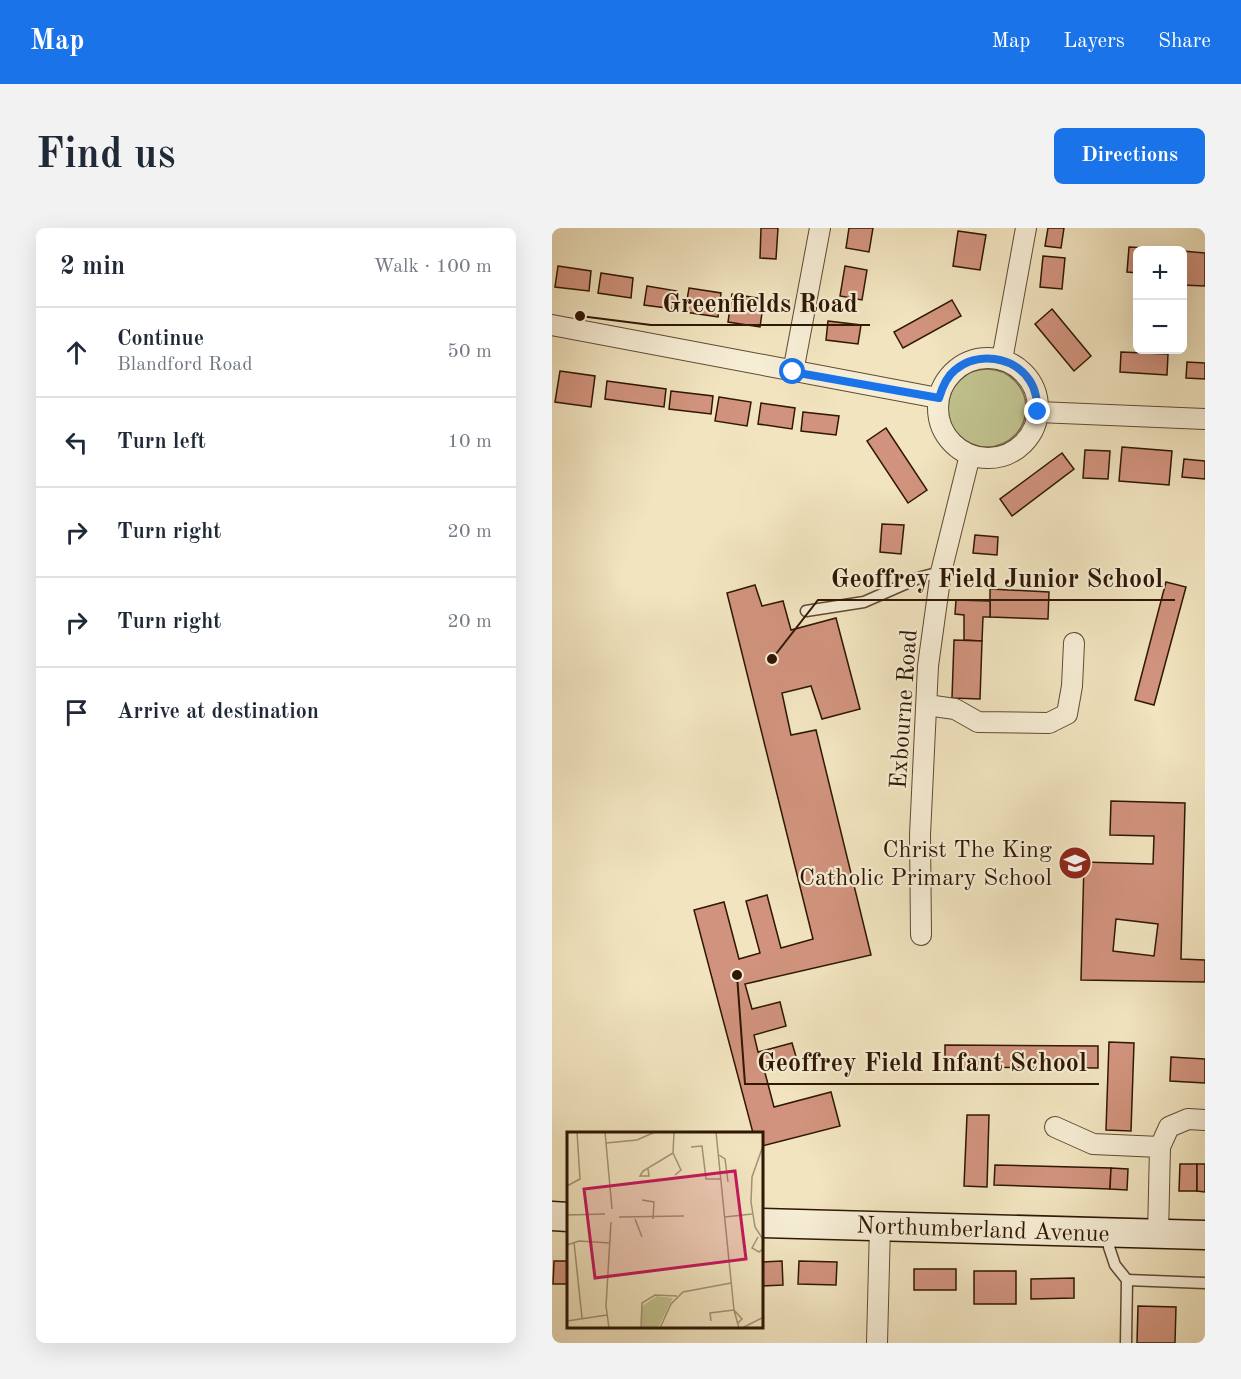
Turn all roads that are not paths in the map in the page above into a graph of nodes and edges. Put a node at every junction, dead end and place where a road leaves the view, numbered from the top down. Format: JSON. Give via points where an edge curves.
{"nodes":[{"id":1,"x":820,"y":228,"type":"edge"},
{"id":2,"x":1026,"y":228,"type":"edge"},
{"id":3,"x":552,"y":325,"type":"edge"},
{"id":4,"x":1002,"y":360,"type":"junction"},
{"id":5,"x":793,"y":372,"type":"junction"},
{"id":6,"x":939,"y":398,"type":"junction"},
{"id":7,"x":1038,"y":412,"type":"junction"},
{"id":8,"x":1205,"y":419,"type":"edge"},
{"id":9,"x":970,"y":455,"type":"junction"},
{"id":10,"x":941,"y":572,"type":"junction"},
{"id":11,"x":806,"y":611,"type":"dead end"},
{"id":12,"x":1074,"y":643,"type":"dead end"},
{"id":13,"x":927,"y":705,"type":"junction"},
{"id":14,"x":921,"y":935,"type":"dead end"},
{"id":15,"x":1205,"y":1120,"type":"edge"},
{"id":16,"x":1055,"y":1127,"type":"dead end"},
{"id":17,"x":1160,"y":1147,"type":"junction"},
{"id":18,"x":552,"y":1216,"type":"edge"},
{"id":19,"x":567,"y":1217,"type":"edge"},
{"id":20,"x":764,"y":1223,"type":"edge"},
{"id":21,"x":880,"y":1226,"type":"junction"},
{"id":22,"x":1112,"y":1233,"type":"junction"},
{"id":23,"x":1158,"y":1235,"type":"junction"},
{"id":24,"x":1205,"y":1235,"type":"edge"},
{"id":25,"x":1126,"y":1280,"type":"junction"},
{"id":26,"x":1205,"y":1283,"type":"edge"},
{"id":27,"x":877,"y":1343,"type":"edge"},
{"id":28,"x":1126,"y":1343,"type":"edge"}],
"edges":[{"from":1,"to":5,"type":"street"},
{"from":2,"to":4,"type":"street"},
{"from":3,"to":5,"type":"street"},
{"from":4,"to":6,"type":"street","via":[[986,358],[962,365],[944,383]]},
{"from":4,"to":7,"type":"street","via":[[1018,368],[1029,380]]},
{"from":5,"to":6,"type":"street"},
{"from":6,"to":9,"type":"street","via":[[937,412],[948,439]]},
{"from":7,"to":8,"type":"street"},
{"from":7,"to":9,"type":"street","via":[[1034,427],[1014,451],[986,459]]},
{"from":9,"to":10,"type":"street","name":"Exbourne Road"},
{"from":10,"to":11,"type":"lane","via":[[864,602]]},
{"from":10,"to":13,"type":"street","name":"Exbourne Road","via":[[928,666]]},
{"from":12,"to":13,"type":"street","via":[[1066,714],[1049,723],[978,722],[956,709]]},
{"from":13,"to":14,"type":"street","name":"Exbourne Road","via":[[920,835]]},
{"from":15,"to":17,"type":"street","via":[[1188,1119],[1168,1127]]},
{"from":16,"to":17,"type":"street","via":[[1093,1144]]},
{"from":17,"to":23,"type":"street"},
{"from":18,"to":19,"type":"street"},
{"from":20,"to":21,"type":"street","name":"Northumberland Avenue"},
{"from":21,"to":22,"type":"street","name":"Northumberland Avenue"},
{"from":21,"to":27,"type":"street"},
{"from":22,"to":23,"type":"street","name":"Northumberland Avenue"},
{"from":22,"to":25,"type":"lane","via":[[1109,1247]]},
{"from":23,"to":24,"type":"street","name":"Northumberland Avenue"},
{"from":25,"to":26,"type":"lane"},
{"from":25,"to":28,"type":"lane"}]}
